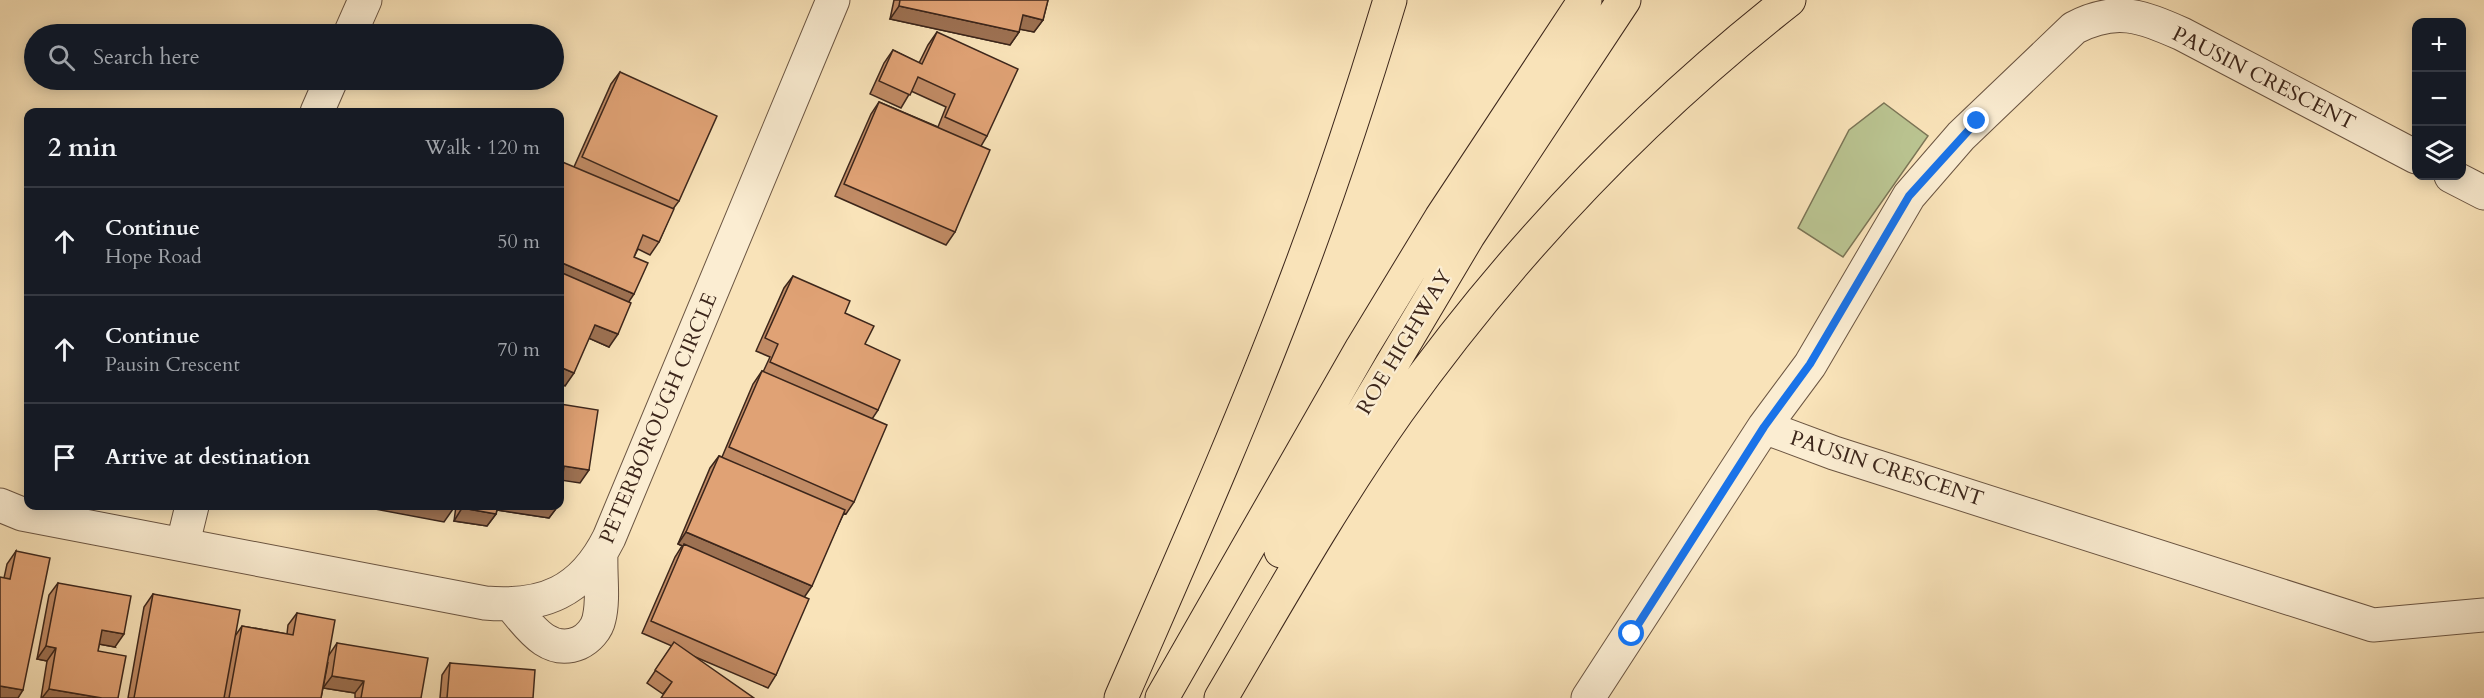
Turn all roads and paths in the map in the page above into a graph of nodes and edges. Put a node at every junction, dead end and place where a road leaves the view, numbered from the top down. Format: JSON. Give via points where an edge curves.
{"nodes":[{"id":1,"x":365,"y":0,"type":"edge"},
{"id":2,"x":833,"y":0,"type":"edge"},
{"id":3,"x":1390,"y":0,"type":"edge"},
{"id":4,"x":1585,"y":0,"type":"edge"},
{"id":5,"x":1624,"y":0,"type":"edge"},
{"id":6,"x":1789,"y":0,"type":"edge"},
{"id":7,"x":355,"y":24,"type":"edge"},
{"id":8,"x":327,"y":90,"type":"edge"},
{"id":9,"x":319,"y":108,"type":"edge"},
{"id":10,"x":2412,"y":156,"type":"edge"},
{"id":11,"x":2459,"y":180,"type":"edge"},
{"id":12,"x":2484,"y":193,"type":"edge"},
{"id":13,"x":1764,"y":427,"type":"junction"},
{"id":14,"x":0,"y":505,"type":"edge"},
{"id":15,"x":191,"y":510,"type":"edge"},
{"id":16,"x":183,"y":543,"type":"junction"},
{"id":17,"x":601,"y":554,"type":"junction"},
{"id":18,"x":512,"y":606,"type":"junction"},
{"id":19,"x":2484,"y":615,"type":"edge"},
{"id":20,"x":1121,"y":698,"type":"edge"},
{"id":21,"x":1162,"y":698,"type":"edge"},
{"id":22,"x":1205,"y":698,"type":"edge"},
{"id":23,"x":1221,"y":698,"type":"edge"},
{"id":24,"x":1588,"y":698,"type":"edge"}],
"edges":[{"from":1,"to":7,"type":"street"},
{"from":2,"to":17,"type":"street","name":"PETERBOROUGH CIRCLE"},
{"from":3,"to":20,"type":"highway","via":[[1286,307]]},
{"from":4,"to":21,"type":"highway","via":[[1441,218],[1362,348]]},
{"from":5,"to":22,"type":"highway","name":"ROE HIGHWAY","via":[[1468,236],[1395,355],[1257,594]]},
{"from":6,"to":23,"type":"highway","via":[[1682,91],[1605,165],[1531,243],[1462,326],[1338,501]]},
{"from":8,"to":9,"type":"street"},
{"from":10,"to":13,"type":"street","name":"PAUSIN CRESCENT","via":[[2149,19],[2115,13],[2094,18],[2074,28],[1961,136],[1909,196],[1810,364]]},
{"from":11,"to":12,"type":"street"},
{"from":13,"to":19,"type":"street","name":"PAUSIN CRESCENT","via":[[2373,626]]},
{"from":13,"to":24,"type":"street"},
{"from":14,"to":16,"type":"street","name":"PETERBOROUGH CIRCLE","via":[[22,514]]},
{"from":15,"to":16,"type":"street"},
{"from":16,"to":18,"type":"street","name":"PETERBOROUGH CIRCLE"},
{"from":17,"to":18,"type":"street","name":"PETERBOROUGH CIRCLE","via":[[565,590],[547,599]]},
{"from":17,"to":18,"type":"street","via":[[598,622],[583,641],[572,646],[552,645]]}]}
